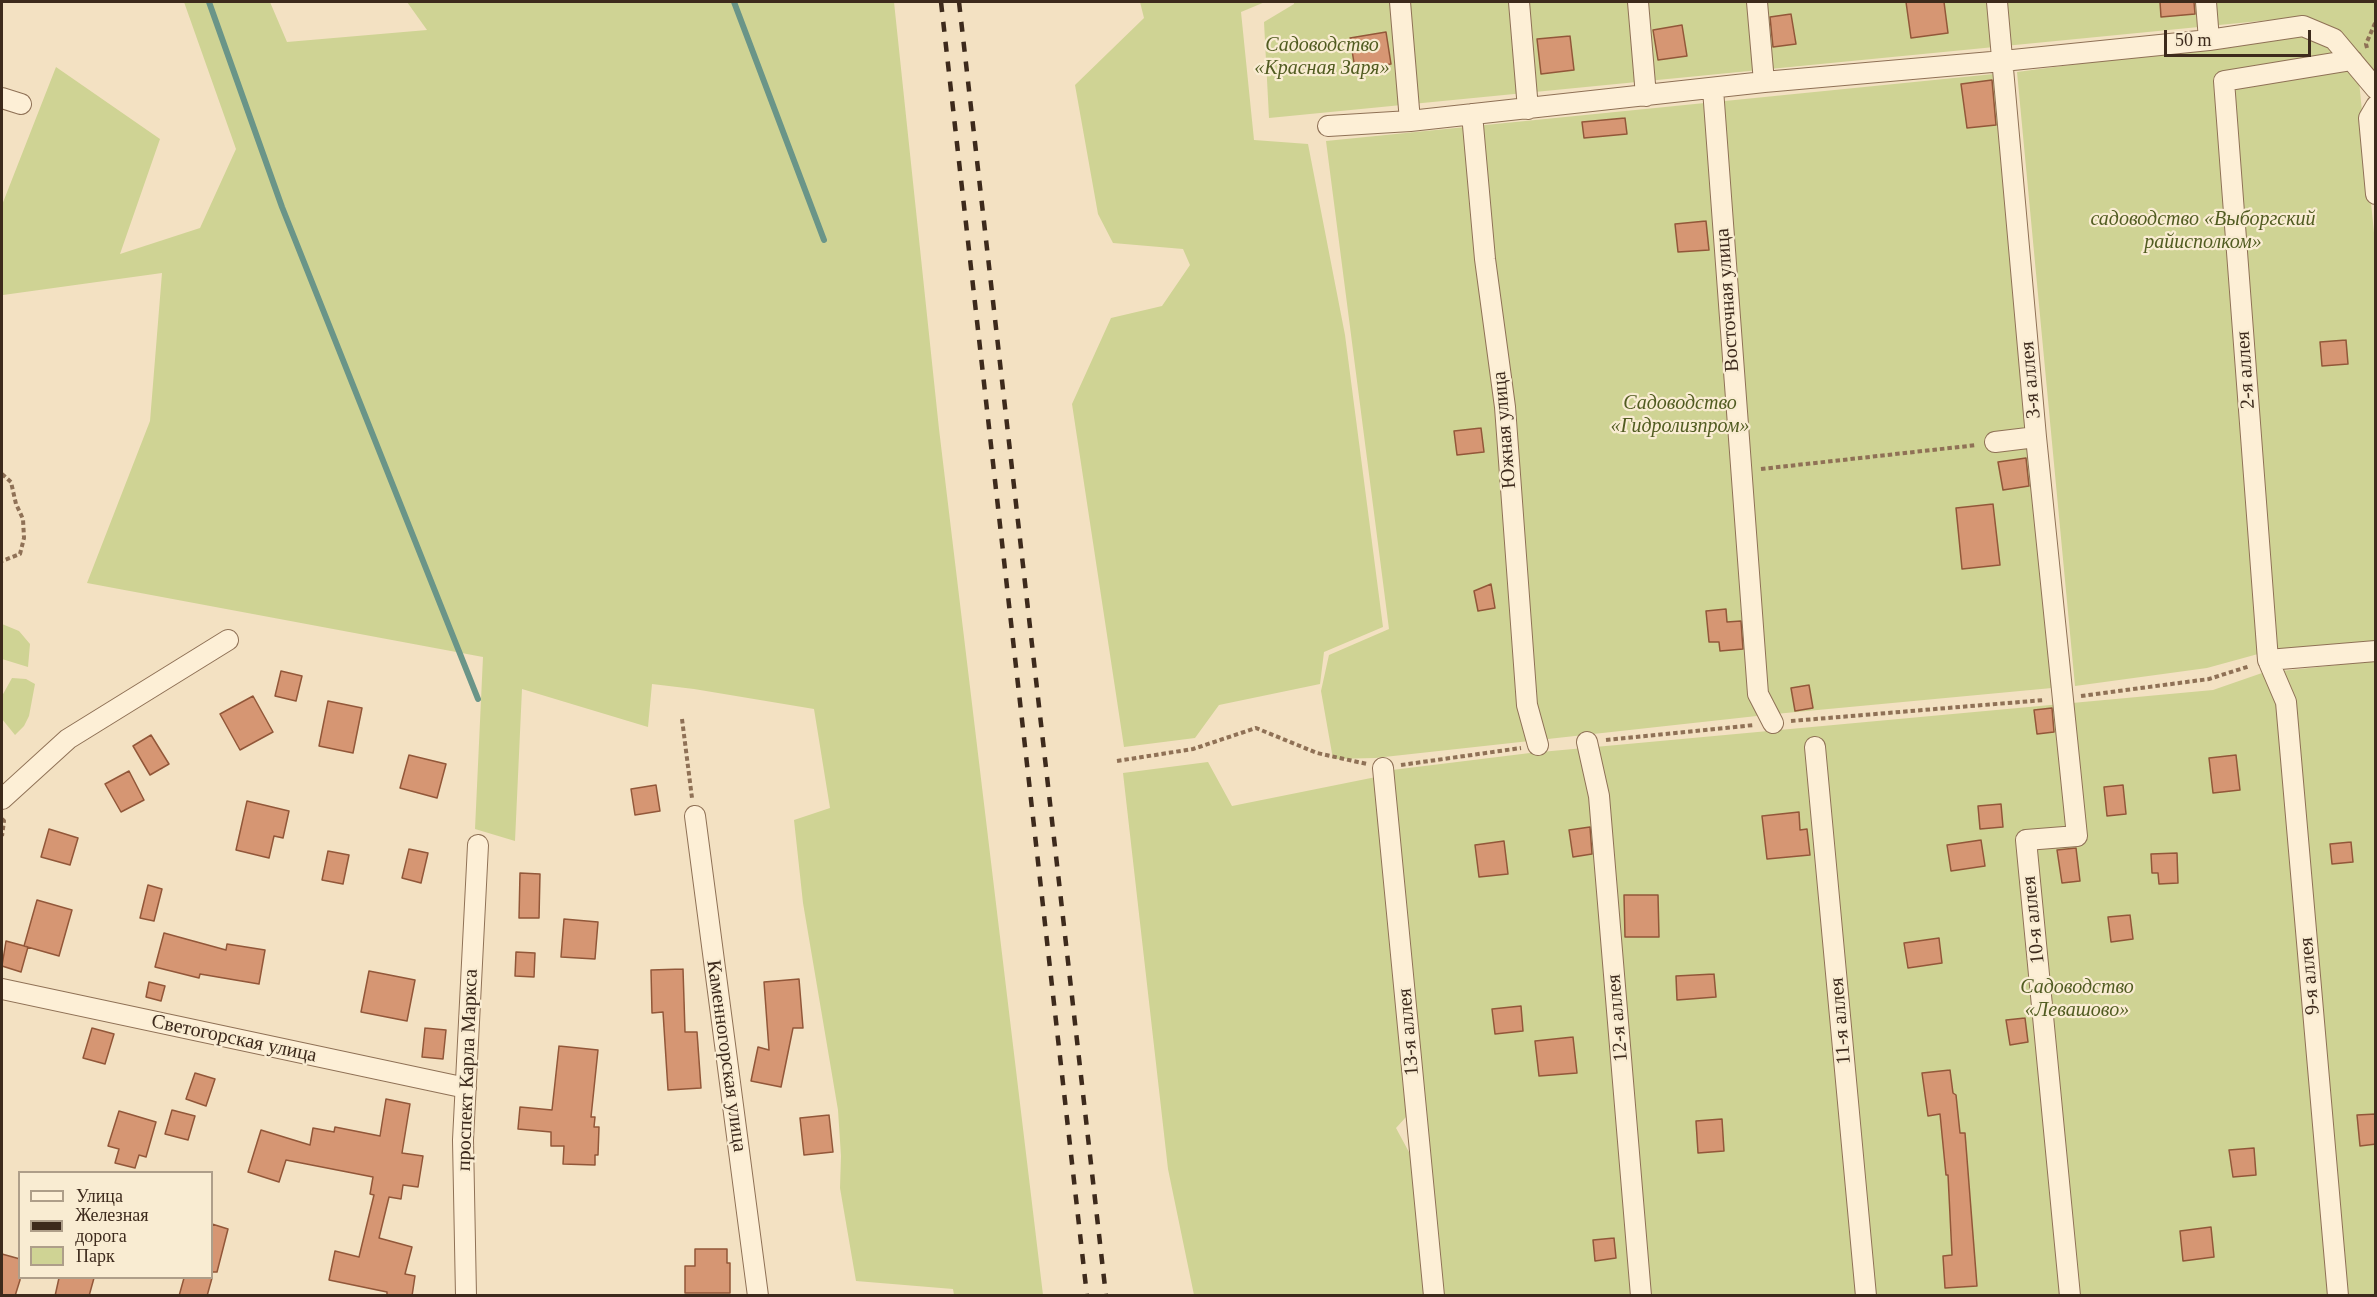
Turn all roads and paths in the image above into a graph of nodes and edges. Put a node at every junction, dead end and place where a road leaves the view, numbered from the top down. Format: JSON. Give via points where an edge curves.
{"nodes":[{"id":1,"x":1400,"y":2,"type":"edge"},
{"id":2,"x":1519,"y":2,"type":"edge"},
{"id":3,"x":1638,"y":2,"type":"edge"},
{"id":4,"x":1757,"y":2,"type":"edge"},
{"id":5,"x":1997,"y":2,"type":"edge"},
{"id":6,"x":2206,"y":2,"type":"edge"},
{"id":7,"x":2376,"y":21,"type":"edge"},
{"id":8,"x":2209,"y":40,"type":"junction"},
{"id":9,"x":2360,"y":58,"type":"junction"},
{"id":10,"x":2003,"y":61,"type":"junction"},
{"id":11,"x":1764,"y":82,"type":"junction"},
{"id":12,"x":1713,"y":89,"type":"junction"},
{"id":13,"x":2376,"y":89,"type":"edge"},
{"id":14,"x":1646,"y":96,"type":"junction"},
{"id":15,"x":2,"y":98,"type":"edge"},
{"id":16,"x":21,"y":104,"type":"dead end"},
{"id":17,"x":2376,"y":106,"type":"edge"},
{"id":18,"x":1528,"y":110,"type":"junction"},
{"id":19,"x":1472,"y":114,"type":"junction"},
{"id":20,"x":1410,"y":121,"type":"junction"},
{"id":21,"x":1328,"y":126,"type":"dead end"},
{"id":22,"x":2376,"y":194,"type":"edge"},
{"id":23,"x":2037,"y":437,"type":"junction"},
{"id":24,"x":1995,"y":442,"type":"joint"},
{"id":25,"x":1740,"y":471,"type":"junction"},
{"id":26,"x":2,"y":474,"type":"edge"},
{"id":27,"x":2,"y":561,"type":"edge"},
{"id":28,"x":228,"y":640,"type":"dead end"},
{"id":29,"x":2376,"y":651,"type":"edge"},
{"id":30,"x":2268,"y":660,"type":"junction"},
{"id":31,"x":2062,"y":699,"type":"junction"},
{"id":32,"x":682,"y":719,"type":"dead end"},
{"id":33,"x":1773,"y":723,"type":"junction"},
{"id":34,"x":1587,"y":742,"type":"joint"},
{"id":35,"x":1538,"y":745,"type":"joint"},
{"id":36,"x":1815,"y":747,"type":"dead end"},
{"id":37,"x":1117,"y":761,"type":"dead end"},
{"id":38,"x":1383,"y":768,"type":"junction"},
{"id":39,"x":2,"y":799,"type":"edge"},
{"id":40,"x":695,"y":816,"type":"joint"},
{"id":41,"x":2,"y":819,"type":"edge"},
{"id":42,"x":2,"y":836,"type":"edge"},
{"id":43,"x":478,"y":845,"type":"dead end"},
{"id":44,"x":2,"y":989,"type":"edge"},
{"id":45,"x":466,"y":1088,"type":"junction"},
{"id":46,"x":466,"y":1296,"type":"edge"},
{"id":47,"x":758,"y":1296,"type":"edge"},
{"id":48,"x":1434,"y":1296,"type":"edge"},
{"id":49,"x":1641,"y":1296,"type":"edge"},
{"id":50,"x":1866,"y":1296,"type":"edge"},
{"id":51,"x":2070,"y":1296,"type":"edge"},
{"id":52,"x":2338,"y":1296,"type":"edge"}],
"edges":[{"from":1,"to":20,"type":"street"},
{"from":2,"to":18,"type":"street"},
{"from":3,"to":14,"type":"street"},
{"from":4,"to":11,"type":"street"},
{"from":5,"to":10,"type":"street","name":"3-я аллея"},
{"from":6,"to":8,"type":"street"},
{"from":7,"to":9,"type":"path"},
{"from":8,"to":9,"type":"street","via":[[2303,26],[2334,39]]},
{"from":8,"to":10,"type":"street"},
{"from":9,"to":13,"type":"street"},
{"from":9,"to":30,"type":"street","name":"2-я аллея","via":[[2224,81]]},
{"from":10,"to":11,"type":"street"},
{"from":10,"to":23,"type":"street","name":"3-я аллея"},
{"from":11,"to":12,"type":"street"},
{"from":12,"to":14,"type":"street"},
{"from":12,"to":25,"type":"street","name":"Восточная улица"},
{"from":14,"to":18,"type":"street"},
{"from":15,"to":16,"type":"street"},
{"from":17,"to":22,"type":"street","via":[[2368,118]]},
{"from":18,"to":19,"type":"street"},
{"from":19,"to":20,"type":"street"},
{"from":19,"to":35,"type":"street","name":"Южная улица","via":[[1485,259],[1505,407],[1527,705]]},
{"from":20,"to":21,"type":"street"},
{"from":23,"to":24,"type":"street"},
{"from":23,"to":31,"type":"street","name":"3-я аллея"},
{"from":24,"to":25,"type":"path"},
{"from":25,"to":33,"type":"street","name":"Восточная улица","via":[[1758,694]]},
{"from":26,"to":27,"type":"path","via":[[11,482],[23,519],[24,538],[20,554]]},
{"from":28,"to":39,"type":"street","via":[[68,738]]},
{"from":29,"to":30,"type":"street"},
{"from":30,"to":31,"type":"path","via":[[2209,679]]},
{"from":30,"to":52,"type":"street","name":"9-я аллея","via":[[2286,702]]},
{"from":31,"to":33,"type":"path"},
{"from":31,"to":51,"type":"street","name":"10-я аллея","via":[[2077,836],[2026,840]]},
{"from":32,"to":40,"type":"path"},
{"from":33,"to":34,"type":"path"},
{"from":34,"to":49,"type":"street","name":"12-я аллея","via":[[1599,796]]},
{"from":35,"to":38,"type":"path"},
{"from":36,"to":50,"type":"street","name":"11-я аллея"},
{"from":37,"to":38,"type":"path","via":[[1193,749],[1256,728],[1317,753]]},
{"from":38,"to":48,"type":"street","name":"13-я аллея"},
{"from":40,"to":47,"type":"street","name":"Каменногорская улица"},
{"from":41,"to":42,"type":"path"},
{"from":43,"to":45,"type":"street","name":"проспект Карла Маркса"},
{"from":44,"to":45,"type":"street","name":"Светогорская улица"},
{"from":45,"to":46,"type":"street","name":"проспект Карла Маркса"}]}
